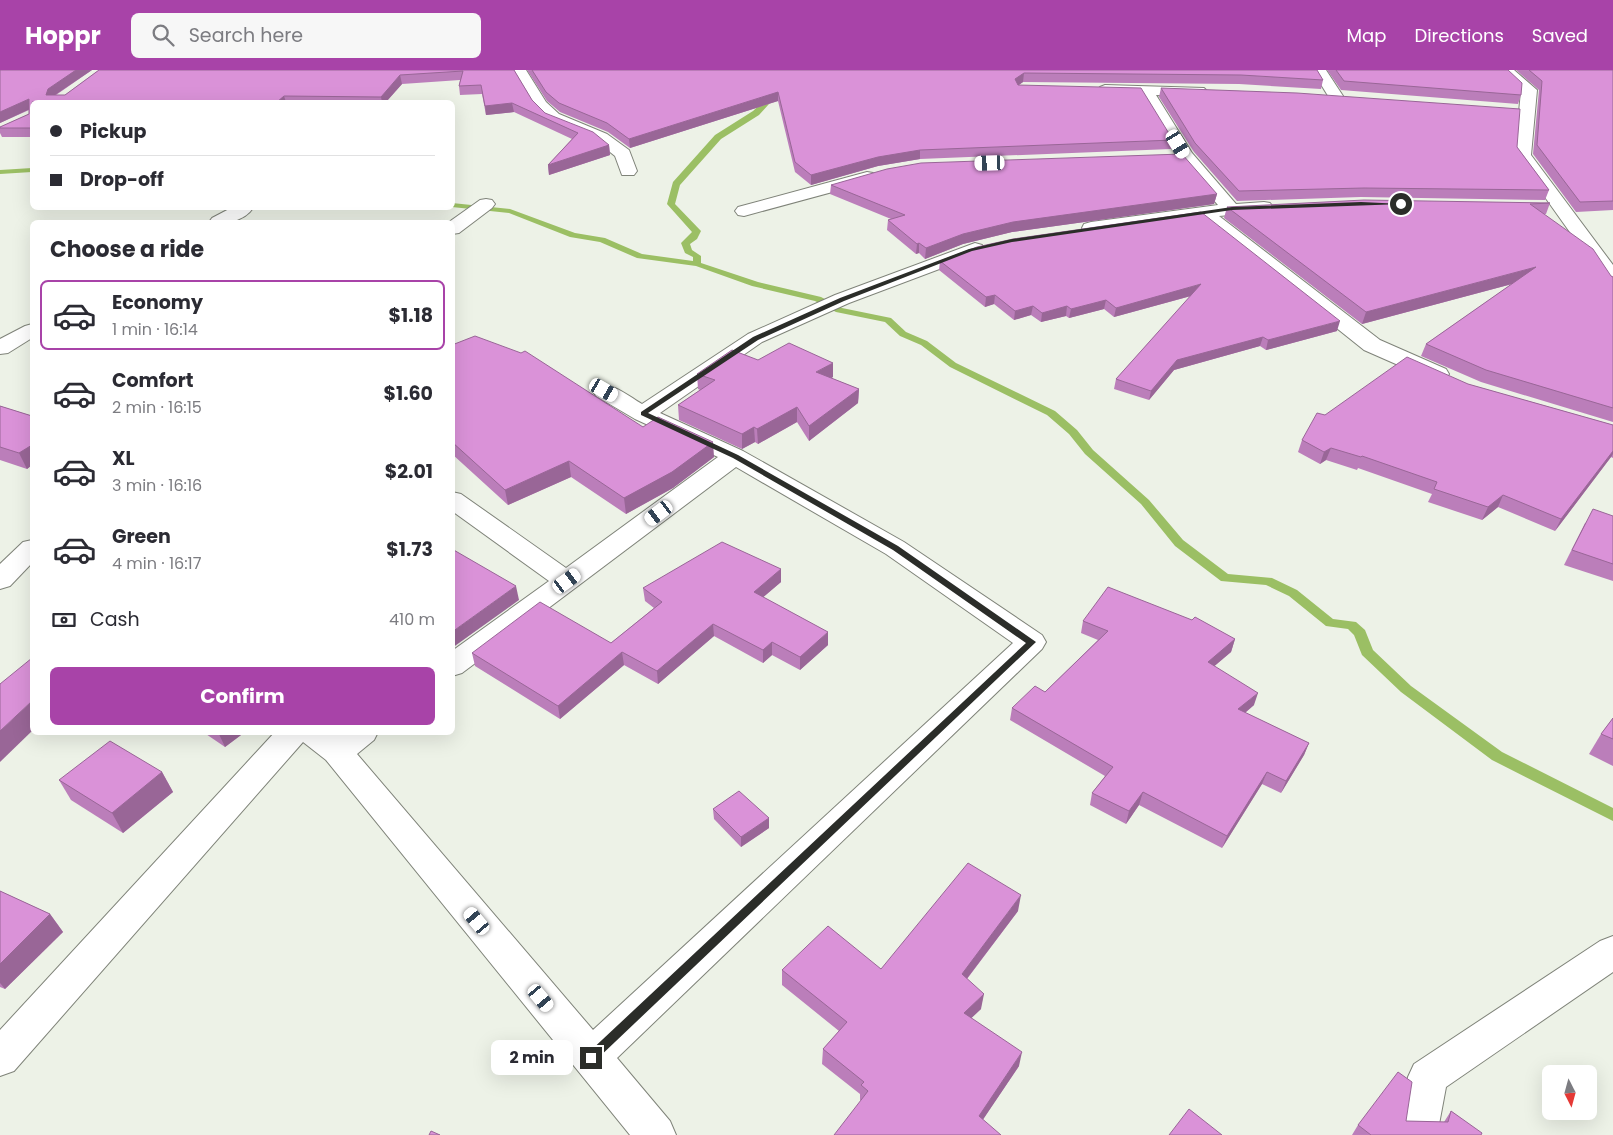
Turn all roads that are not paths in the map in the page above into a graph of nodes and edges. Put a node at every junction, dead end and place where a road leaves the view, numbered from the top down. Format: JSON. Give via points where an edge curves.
{"nodes":[{"id":1,"x":519,"y":70,"type":"edge"},
{"id":2,"x":1319,"y":70,"type":"edge"},
{"id":3,"x":1505,"y":70,"type":"edge"},
{"id":4,"x":1089,"y":90,"type":"edge"},
{"id":5,"x":1146,"y":91,"type":"junction"},
{"id":6,"x":1211,"y":91,"type":"edge"},
{"id":7,"x":1316,"y":95,"type":"edge"},
{"id":8,"x":1335,"y":96,"type":"junction"},
{"id":9,"x":1354,"y":98,"type":"edge"},
{"id":10,"x":1508,"y":110,"type":"edge"},
{"id":11,"x":1527,"y":112,"type":"junction"},
{"id":12,"x":1185,"y":156,"type":"junction"},
{"id":13,"x":1165,"y":157,"type":"edge"},
{"id":14,"x":628,"y":171,"type":"dead end"},
{"id":15,"x":884,"y":172,"type":"edge"},
{"id":16,"x":1540,"y":206,"type":"edge"},
{"id":17,"x":482,"y":207,"type":"dead end"},
{"id":18,"x":1281,"y":207,"type":"edge"},
{"id":19,"x":1560,"y":207,"type":"junction"},
{"id":20,"x":1232,"y":209,"type":"junction"},
{"id":21,"x":240,"y":210,"type":"edge"},
{"id":22,"x":744,"y":211,"type":"dead end"},
{"id":23,"x":1203,"y":212,"type":"junction"},
{"id":24,"x":222,"y":220,"type":"edge"},
{"id":25,"x":455,"y":227,"type":"edge"},
{"id":26,"x":1076,"y":231,"type":"edge"},
{"id":27,"x":996,"y":244,"type":"edge"},
{"id":28,"x":1613,"y":282,"type":"edge"},
{"id":29,"x":30,"y":331,"type":"edge"},
{"id":30,"x":0,"y":348,"type":"edge"},
{"id":31,"x":1454,"y":381,"type":"edge"},
{"id":32,"x":604,"y":390,"type":"dead end"},
{"id":33,"x":643,"y":414,"type":"junction"},
{"id":34,"x":735,"y":456,"type":"junction"},
{"id":35,"x":455,"y":501,"type":"edge"},
{"id":36,"x":567,"y":581,"type":"junction"},
{"id":37,"x":455,"y":664,"type":"edge"},
{"id":38,"x":291,"y":735,"type":"edge"},
{"id":39,"x":337,"y":739,"type":"edge"},
{"id":40,"x":1613,"y":952,"type":"edge"},
{"id":41,"x":0,"y":1058,"type":"edge"},
{"id":42,"x":591,"y":1058,"type":"junction"},
{"id":43,"x":656,"y":1135,"type":"edge"},
{"id":44,"x":1416,"y":1135,"type":"edge"}],
"edges":[{"from":1,"to":14,"type":"street","via":[[540,105],[553,117],[601,137],[623,154]]},
{"from":2,"to":8,"type":"street"},
{"from":3,"to":11,"type":"street","via":[[1529,90]]},
{"from":4,"to":5,"type":"street"},
{"from":5,"to":6,"type":"street"},
{"from":5,"to":12,"type":"street"},
{"from":7,"to":8,"type":"street"},
{"from":8,"to":9,"type":"street"},
{"from":10,"to":11,"type":"street"},
{"from":11,"to":19,"type":"street","via":[[1523,155]]},
{"from":12,"to":13,"type":"street"},
{"from":12,"to":20,"type":"street"},
{"from":15,"to":22,"type":"street"},
{"from":16,"to":19,"type":"street"},
{"from":17,"to":25,"type":"street"},
{"from":18,"to":20,"type":"street"},
{"from":19,"to":28,"type":"street"},
{"from":20,"to":23,"type":"street"},
{"from":21,"to":24,"type":"street"},
{"from":23,"to":26,"type":"street"},
{"from":23,"to":31,"type":"street","via":[[1372,345]]},
{"from":27,"to":33,"type":"street","via":[[970,250],[842,299],[755,338]]},
{"from":29,"to":30,"type":"street"},
{"from":32,"to":33,"type":"street"},
{"from":33,"to":34,"type":"street"},
{"from":34,"to":36,"type":"street"},
{"from":34,"to":42,"type":"street","via":[[895,548],[1032,642]]},
{"from":35,"to":36,"type":"street"},
{"from":36,"to":37,"type":"street"},
{"from":38,"to":41,"type":"street"},
{"from":39,"to":42,"type":"street"},
{"from":40,"to":44,"type":"street","via":[[1428,1077]]},
{"from":42,"to":43,"type":"street"}]}
